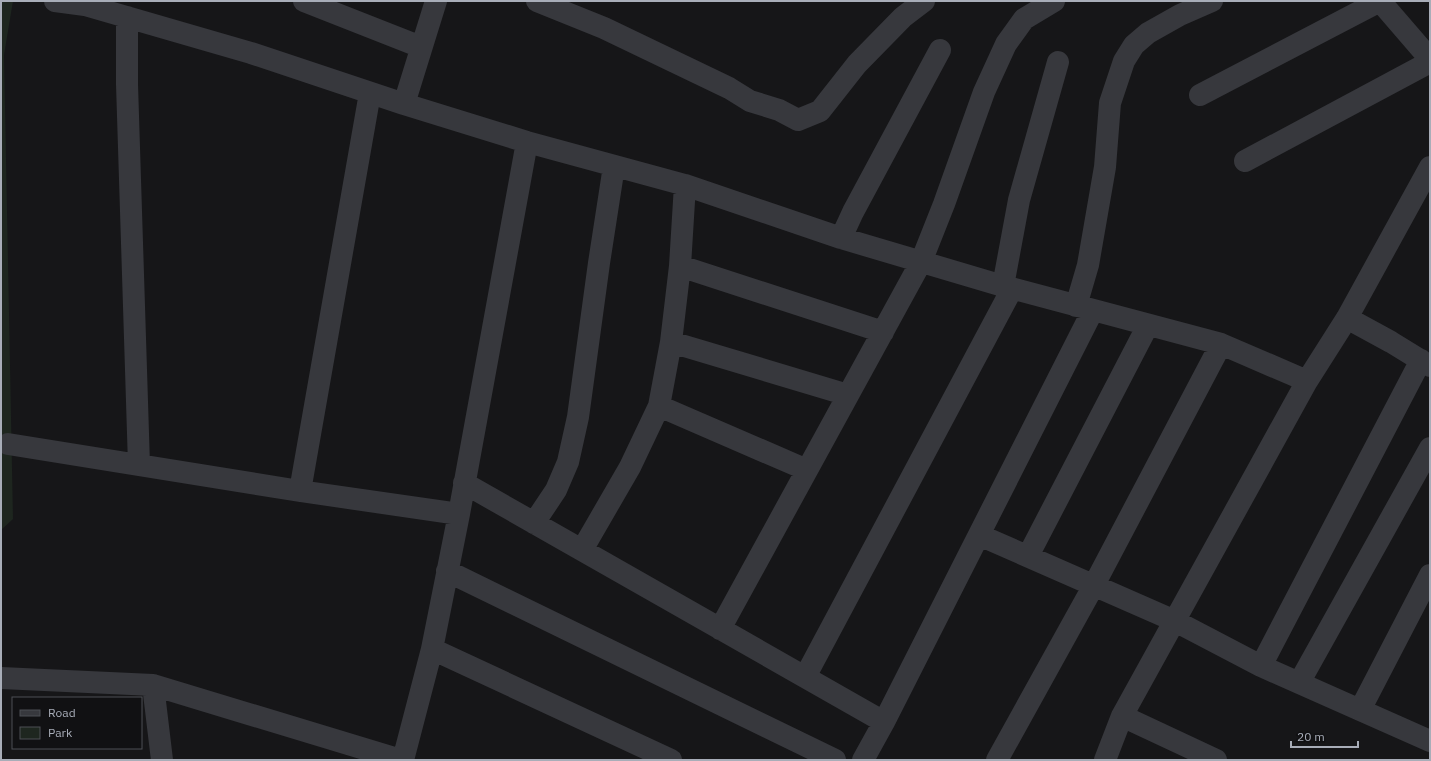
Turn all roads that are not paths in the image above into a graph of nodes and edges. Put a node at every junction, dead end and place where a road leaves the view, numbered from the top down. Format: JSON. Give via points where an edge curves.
{"nodes":[{"id":1,"x":55,"y":1,"type":"edge"},
{"id":2,"x":304,"y":1,"type":"edge"},
{"id":3,"x":436,"y":1,"type":"edge"},
{"id":4,"x":537,"y":1,"type":"edge"},
{"id":5,"x":924,"y":1,"type":"edge"},
{"id":6,"x":1054,"y":1,"type":"edge"},
{"id":7,"x":1212,"y":1,"type":"edge"},
{"id":8,"x":1380,"y":1,"type":"edge"},
{"id":9,"x":127,"y":17,"type":"junction"},
{"id":10,"x":421,"y":47,"type":"junction"},
{"id":11,"x":940,"y":50,"type":"dead end"},
{"id":12,"x":1430,"y":59,"type":"edge"},
{"id":13,"x":1058,"y":62,"type":"dead end"},
{"id":14,"x":1430,"y":62,"type":"edge"},
{"id":15,"x":370,"y":93,"type":"junction"},
{"id":16,"x":1200,"y":95,"type":"dead end"},
{"id":17,"x":404,"y":104,"type":"junction"},
{"id":18,"x":527,"y":142,"type":"junction"},
{"id":19,"x":1245,"y":161,"type":"dead end"},
{"id":20,"x":614,"y":166,"type":"junction"},
{"id":21,"x":1430,"y":167,"type":"edge"},
{"id":22,"x":685,"y":185,"type":"junction"},
{"id":23,"x":841,"y":238,"type":"junction"},
{"id":24,"x":921,"y":262,"type":"junction"},
{"id":25,"x":680,"y":266,"type":"junction"},
{"id":26,"x":1008,"y":288,"type":"junction"},
{"id":27,"x":1085,"y":308,"type":"junction"},
{"id":28,"x":1347,"y":318,"type":"junction"},
{"id":29,"x":1148,"y":325,"type":"junction"},
{"id":30,"x":883,"y":332,"type":"junction"},
{"id":31,"x":672,"y":342,"type":"junction"},
{"id":32,"x":1221,"y":344,"type":"junction"},
{"id":33,"x":1425,"y":363,"type":"edge"},
{"id":34,"x":1307,"y":381,"type":"junction"},
{"id":35,"x":848,"y":395,"type":"junction"},
{"id":36,"x":659,"y":406,"type":"junction"},
{"id":37,"x":8,"y":444,"type":"dead end"},
{"id":38,"x":1430,"y":448,"type":"edge"},
{"id":39,"x":139,"y":465,"type":"junction"},
{"id":40,"x":807,"y":470,"type":"junction"},
{"id":41,"x":464,"y":483,"type":"junction"},
{"id":42,"x":300,"y":491,"type":"junction"},
{"id":43,"x":459,"y":514,"type":"junction"},
{"id":44,"x":534,"y":523,"type":"junction"},
{"id":45,"x":979,"y":535,"type":"junction"},
{"id":46,"x":582,"y":550,"type":"junction"},
{"id":47,"x":1028,"y":556,"type":"junction"},
{"id":48,"x":447,"y":571,"type":"junction"},
{"id":49,"x":1430,"y":575,"type":"edge"},
{"id":50,"x":1094,"y":585,"type":"junction"},
{"id":51,"x":1175,"y":621,"type":"junction"},
{"id":52,"x":720,"y":629,"type":"junction"},
{"id":53,"x":432,"y":649,"type":"junction"},
{"id":54,"x":1261,"y":666,"type":"junction"},
{"id":55,"x":1,"y":678,"type":"edge"},
{"id":56,"x":805,"y":678,"type":"junction"},
{"id":57,"x":1299,"y":682,"type":"junction"},
{"id":58,"x":153,"y":685,"type":"junction"},
{"id":59,"x":1360,"y":710,"type":"junction"},
{"id":60,"x":1122,"y":716,"type":"junction"},
{"id":61,"x":884,"y":722,"type":"junction"},
{"id":62,"x":1430,"y":741,"type":"edge"},
{"id":63,"x":162,"y":760,"type":"edge"},
{"id":64,"x":402,"y":760,"type":"edge"},
{"id":65,"x":671,"y":760,"type":"edge"},
{"id":66,"x":835,"y":760,"type":"edge"},
{"id":67,"x":863,"y":760,"type":"edge"},
{"id":68,"x":997,"y":760,"type":"edge"},
{"id":69,"x":1105,"y":760,"type":"edge"},
{"id":70,"x":1216,"y":760,"type":"edge"}],
"edges":[{"from":1,"to":9,"type":"street","via":[[85,5]]},
{"from":2,"to":10,"type":"street"},
{"from":3,"to":10,"type":"street"},
{"from":4,"to":5,"type":"street","via":[[604,28],[729,88],[750,101],[798,120],[820,111],[857,64],[903,16]]},
{"from":6,"to":24,"type":"street","via":[[1024,19],[1006,44],[984,92]]},
{"from":7,"to":27,"type":"street","via":[[1148,33],[1134,44],[1124,61],[1110,103],[1105,167],[1088,265]]},
{"from":8,"to":12,"type":"street"},
{"from":8,"to":16,"type":"street"},
{"from":9,"to":15,"type":"street","via":[[251,53]]},
{"from":9,"to":39,"type":"street","via":[[126,84]]},
{"from":10,"to":17,"type":"street"},
{"from":11,"to":23,"type":"street"},
{"from":13,"to":26,"type":"street","via":[[1020,200]]},
{"from":14,"to":19,"type":"street"},
{"from":15,"to":17,"type":"street"},
{"from":15,"to":42,"type":"street"},
{"from":17,"to":18,"type":"street"},
{"from":18,"to":20,"type":"street"},
{"from":18,"to":41,"type":"street"},
{"from":20,"to":22,"type":"street"},
{"from":20,"to":44,"type":"street","via":[[578,418],[568,462],[556,490]]},
{"from":21,"to":28,"type":"street"},
{"from":22,"to":23,"type":"street"},
{"from":22,"to":25,"type":"street"},
{"from":23,"to":24,"type":"street"},
{"from":24,"to":26,"type":"street"},
{"from":24,"to":30,"type":"street"},
{"from":25,"to":30,"type":"street"},
{"from":25,"to":31,"type":"street"},
{"from":26,"to":27,"type":"street"},
{"from":26,"to":56,"type":"street"},
{"from":27,"to":29,"type":"street"},
{"from":27,"to":45,"type":"street"},
{"from":28,"to":33,"type":"street"},
{"from":28,"to":34,"type":"street"},
{"from":29,"to":32,"type":"street"},
{"from":29,"to":47,"type":"street"},
{"from":30,"to":35,"type":"street"},
{"from":31,"to":35,"type":"street"},
{"from":31,"to":36,"type":"street"},
{"from":32,"to":34,"type":"street"},
{"from":32,"to":50,"type":"street"},
{"from":33,"to":54,"type":"street"},
{"from":34,"to":51,"type":"street"},
{"from":35,"to":40,"type":"street"},
{"from":36,"to":40,"type":"street"},
{"from":36,"to":46,"type":"street","via":[[630,467]]},
{"from":37,"to":39,"type":"street"},
{"from":38,"to":57,"type":"street"},
{"from":39,"to":42,"type":"street"},
{"from":40,"to":52,"type":"street"},
{"from":41,"to":43,"type":"street"},
{"from":41,"to":44,"type":"street"},
{"from":42,"to":43,"type":"street"},
{"from":43,"to":48,"type":"street"},
{"from":44,"to":46,"type":"street"},
{"from":45,"to":47,"type":"street"},
{"from":45,"to":61,"type":"street"},
{"from":46,"to":52,"type":"street"},
{"from":47,"to":50,"type":"street"},
{"from":48,"to":53,"type":"street"},
{"from":48,"to":66,"type":"street"},
{"from":49,"to":59,"type":"street"},
{"from":50,"to":51,"type":"street"},
{"from":50,"to":68,"type":"street"},
{"from":51,"to":54,"type":"street"},
{"from":51,"to":60,"type":"street"},
{"from":52,"to":56,"type":"street"},
{"from":53,"to":64,"type":"street"},
{"from":53,"to":65,"type":"street"},
{"from":54,"to":57,"type":"street"},
{"from":55,"to":58,"type":"street"},
{"from":56,"to":61,"type":"street"},
{"from":57,"to":59,"type":"street"},
{"from":58,"to":63,"type":"street"},
{"from":58,"to":64,"type":"street"},
{"from":59,"to":62,"type":"street"},
{"from":60,"to":69,"type":"street"},
{"from":60,"to":70,"type":"street"},
{"from":61,"to":67,"type":"street"}]}
